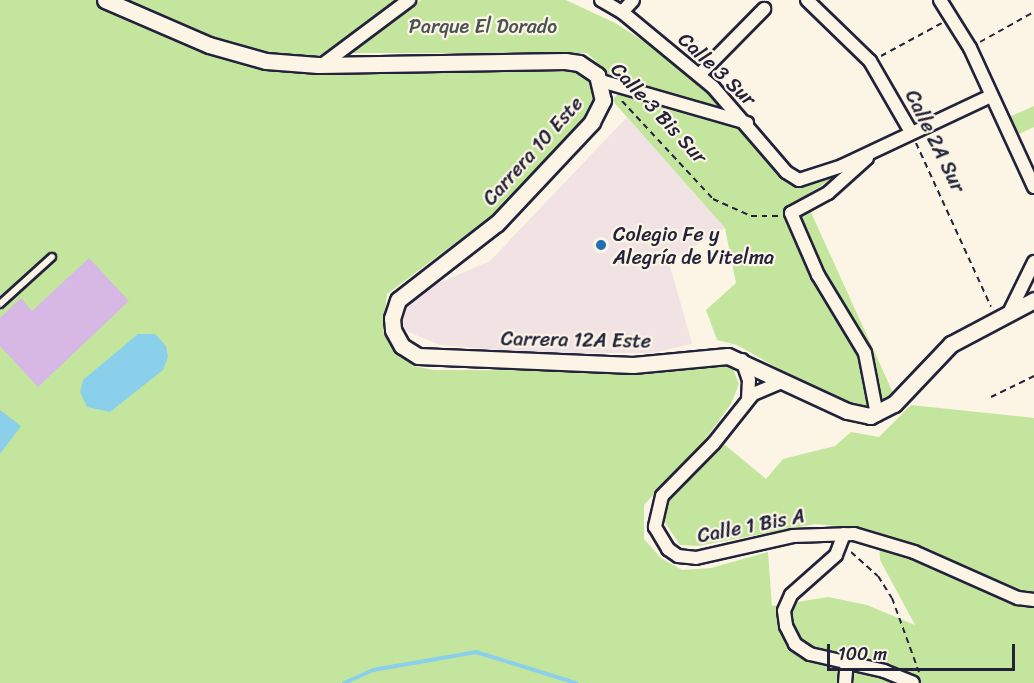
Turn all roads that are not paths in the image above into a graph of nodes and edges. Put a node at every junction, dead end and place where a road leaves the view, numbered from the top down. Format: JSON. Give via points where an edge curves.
{"nodes":[{"id":1,"x":105,"y":0,"type":"edge"},
{"id":2,"x":409,"y":0,"type":"edge"},
{"id":3,"x":601,"y":0,"type":"edge"},
{"id":4,"x":633,"y":0,"type":"edge"},
{"id":5,"x":807,"y":0,"type":"edge"},
{"id":6,"x":940,"y":0,"type":"edge"},
{"id":7,"x":764,"y":9,"type":"dead end"},
{"id":8,"x":622,"y":12,"type":"junction"},
{"id":9,"x":322,"y":65,"type":"junction"},
{"id":10,"x":699,"y":75,"type":"junction"},
{"id":11,"x":601,"y":81,"type":"junction"},
{"id":12,"x":992,"y":96,"type":"junction"},
{"id":13,"x":748,"y":124,"type":"junction"},
{"id":14,"x":911,"y":132,"type":"junction"},
{"id":15,"x":880,"y":149,"type":"junction"},
{"id":16,"x":1034,"y":187,"type":"edge"},
{"id":17,"x":52,"y":257,"type":"dead end"},
{"id":18,"x":1034,"y":262,"type":"edge"},
{"id":19,"x":1034,"y":300,"type":"edge"},
{"id":20,"x":0,"y":304,"type":"edge"},
{"id":21,"x":1003,"y":316,"type":"junction"},
{"id":22,"x":392,"y":318,"type":"joint"},
{"id":23,"x":742,"y":360,"type":"junction"},
{"id":24,"x":784,"y":381,"type":"junction"},
{"id":25,"x":748,"y":398,"type":"junction"},
{"id":26,"x":877,"y":415,"type":"junction"},
{"id":27,"x":843,"y":540,"type":"junction"},
{"id":28,"x":1034,"y":600,"type":"edge"},
{"id":29,"x":847,"y":661,"type":"junction"},
{"id":30,"x":916,"y":678,"type":"edge"},
{"id":31,"x":845,"y":683,"type":"edge"}],
"edges":[{"from":1,"to":9,"type":"street","name":"Calle 3 Bis Sur","via":[[228,52],[266,61]]},
{"from":2,"to":9,"type":"street"},
{"from":3,"to":8,"type":"street","name":"Calle 3 Sur"},
{"from":4,"to":8,"type":"street"},
{"from":5,"to":14,"type":"street","name":"Calle 2A Sur","via":[[870,61]]},
{"from":6,"to":12,"type":"street","via":[[970,48]]},
{"from":7,"to":10,"type":"street"},
{"from":8,"to":10,"type":"street","name":"Calle 3 Sur"},
{"from":9,"to":11,"type":"street","name":"Calle 3 Bis Sur","via":[[565,61],[586,66]]},
{"from":10,"to":13,"type":"street","name":"Calle 3 Sur"},
{"from":11,"to":13,"type":"street","name":"Carrera 10 Este"},
{"from":11,"to":22,"type":"street","name":"Carrera 10 Este","via":[[602,106],[592,122],[496,223],[402,296]]},
{"from":12,"to":14,"type":"street"},
{"from":12,"to":16,"type":"street"},
{"from":13,"to":15,"type":"street","name":"Calle 3 Sur","via":[[795,179],[811,179]]},
{"from":14,"to":15,"type":"street"},
{"from":15,"to":26,"type":"street","via":[[828,193],[791,213],[818,275],[865,353]]},
{"from":17,"to":20,"type":"lane"},
{"from":18,"to":21,"type":"street"},
{"from":19,"to":21,"type":"street"},
{"from":21,"to":26,"type":"street","via":[[951,344],[894,404]]},
{"from":22,"to":23,"type":"street","name":"Carrera 12A Este","via":[[399,342],[425,357],[633,365],[710,354]]},
{"from":23,"to":24,"type":"street","name":"Carrera 12A Este"},
{"from":23,"to":25,"type":"street","via":[[749,380]]},
{"from":24,"to":25,"type":"street","via":[[764,386]]},
{"from":24,"to":26,"type":"street","name":"Carrera 12A Este","via":[[857,415]]},
{"from":25,"to":27,"type":"street","name":"Calle 1 Bis A","via":[[714,443],[658,503],[655,527],[668,549],[678,556],[696,558],[782,537]]},
{"from":27,"to":28,"type":"street","via":[[914,552],[1018,598]]},
{"from":27,"to":29,"type":"street","via":[[826,566],[787,602],[786,626],[795,644],[810,654]]},
{"from":29,"to":30,"type":"street"},
{"from":29,"to":31,"type":"street"}]}
